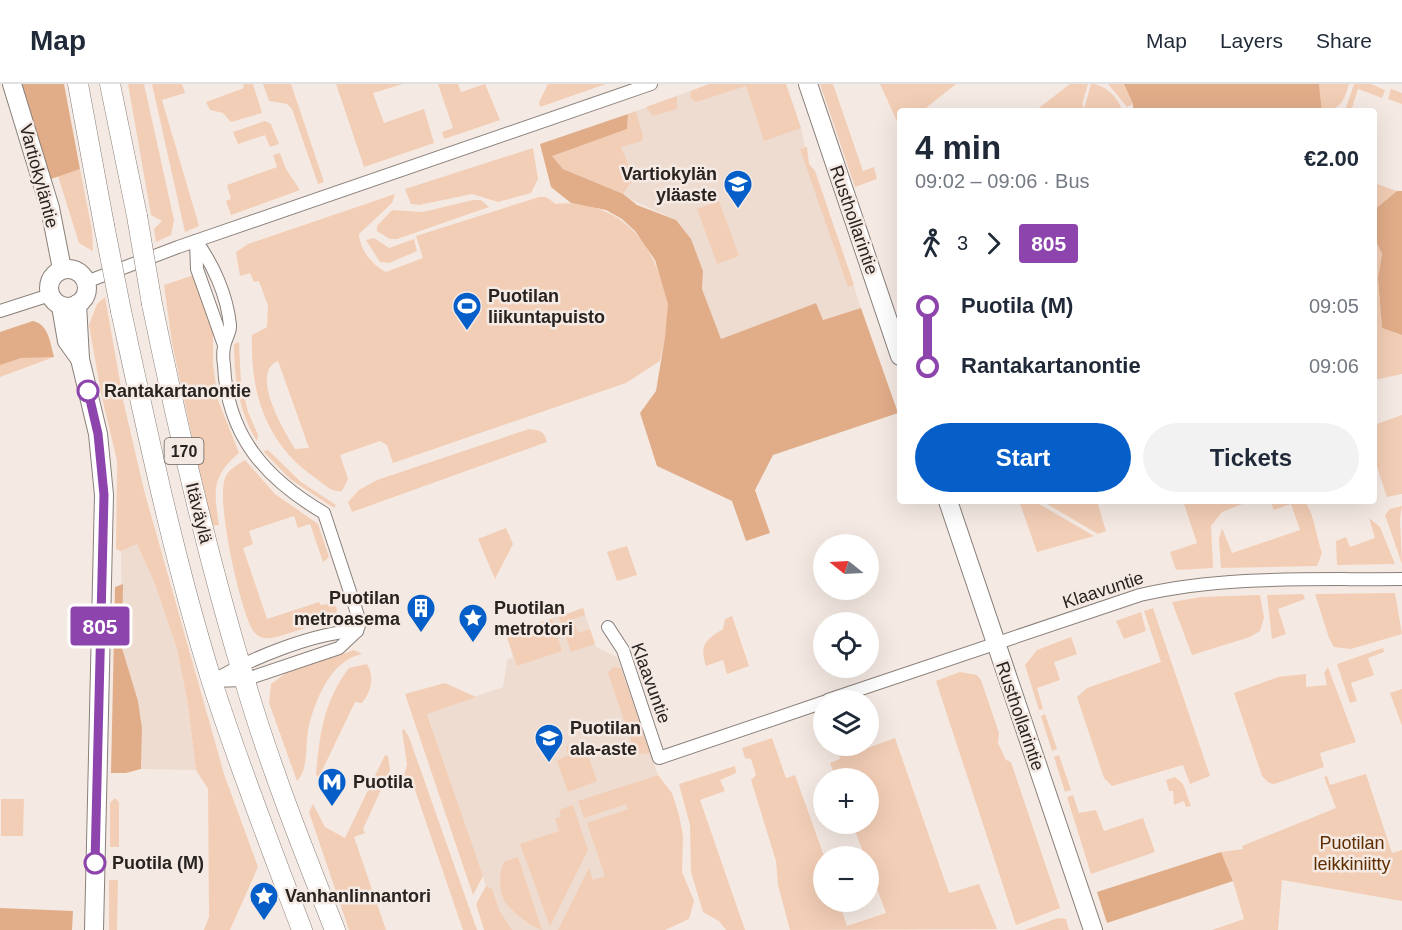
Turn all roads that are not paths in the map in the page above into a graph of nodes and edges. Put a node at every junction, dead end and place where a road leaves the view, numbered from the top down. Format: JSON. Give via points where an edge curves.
{"nodes":[{"id":1,"x":12,"y":84,"type":"edge"},
{"id":2,"x":78,"y":84,"type":"edge"},
{"id":3,"x":110,"y":84,"type":"edge"},
{"id":4,"x":651,"y":84,"type":"edge"},
{"id":5,"x":808,"y":84,"type":"edge"},
{"id":6,"x":196,"y":241,"type":"junction"},
{"id":7,"x":62,"y":269,"type":"junction"},
{"id":8,"x":86,"y":282,"type":"junction"},
{"id":9,"x":62,"y":302,"type":"junction"},
{"id":10,"x":0,"y":311,"type":"edge"},
{"id":11,"x":897,"y":347,"type":"edge"},
{"id":12,"x":949,"y":504,"type":"edge"},
{"id":13,"x":1402,"y":579,"type":"edge"},
{"id":14,"x":608,"y":627,"type":"dead end"},
{"id":15,"x":995,"y":646,"type":"junction"},
{"id":16,"x":242,"y":672,"type":"junction"},
{"id":17,"x":212,"y":681,"type":"junction"},
{"id":18,"x":860,"y":690,"type":"edge"},
{"id":19,"x":813,"y":705,"type":"edge"},
{"id":20,"x":94,"y":930,"type":"edge"},
{"id":21,"x":302,"y":930,"type":"edge"},
{"id":22,"x":335,"y":930,"type":"edge"},
{"id":23,"x":1093,"y":930,"type":"edge"}],
"edges":[{"from":1,"to":7,"type":"main road","name":"Vartiokyläntie","via":[[50,208]]},
{"from":2,"to":17,"type":"main road","name":"Itäväylä","number":"170","bridge":true,"via":[[160,487]]},
{"from":3,"to":16,"type":"main road","name":"Itäväylä","number":"170","bridge":true,"via":[[152,304],[192,482]]},
{"from":4,"to":6,"type":"street"},
{"from":5,"to":11,"type":"main road","name":"Rusthollarintie"},
{"from":6,"to":8,"type":"street"},
{"from":6,"to":16,"type":"street","via":[[196,269],[224,345],[225,384],[237,426],[256,459],[275,480],[324,513],[360,622],[357,631],[339,648]]},
{"from":7,"to":8,"type":"main road","via":[[74,269]]},
{"from":7,"to":9,"type":"main road","via":[[49,283]]},
{"from":8,"to":9,"type":"main road","via":[[85,295]]},
{"from":9,"to":10,"type":"street"},
{"from":9,"to":20,"type":"main road","via":[[67,341],[80,359],[98,434],[104,495]]},
{"from":12,"to":15,"type":"main road","name":"Rusthollarintie"},
{"from":13,"to":15,"type":"street","name":"Klaavuntie","via":[[1183,585],[1140,594]]},
{"from":14,"to":19,"type":"street","name":"Klaavuntie","via":[[623,650],[659,758]]},
{"from":15,"to":18,"type":"street","name":"Klaavuntie"},
{"from":15,"to":23,"type":"main road","name":"Rusthollarintie"},
{"from":16,"to":17,"type":"street"},
{"from":16,"to":22,"type":"main road","name":"Itäväylä","number":"170"},
{"from":17,"to":21,"type":"main road","name":"Itäväylä","number":"170"}]}
